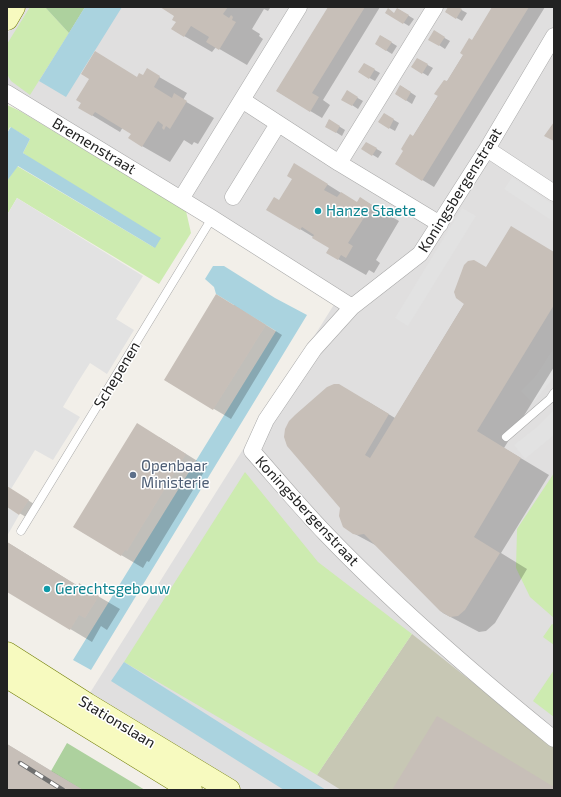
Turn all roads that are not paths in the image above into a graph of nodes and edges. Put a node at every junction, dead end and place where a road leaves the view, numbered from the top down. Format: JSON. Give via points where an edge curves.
{"nodes":[{"id":1,"x":14,"y":7,"type":"edge"},
{"id":2,"x":299,"y":7,"type":"edge"},
{"id":3,"x":435,"y":7,"type":"edge"},
{"id":4,"x":7,"y":19,"type":"edge"},
{"id":5,"x":554,"y":36,"type":"edge"},
{"id":6,"x":7,"y":94,"type":"edge"},
{"id":7,"x":242,"y":100,"type":"junction"},
{"id":8,"x":278,"y":124,"type":"junction"},
{"id":9,"x":487,"y":148,"type":"junction"},
{"id":10,"x":339,"y":163,"type":"junction"},
{"id":11,"x":554,"y":193,"type":"edge"},
{"id":12,"x":233,"y":197,"type":"dead end"},
{"id":13,"x":181,"y":199,"type":"junction"},
{"id":14,"x":212,"y":218,"type":"junction"},
{"id":15,"x":440,"y":224,"type":"junction"},
{"id":16,"x":352,"y":307,"type":"junction"},
{"id":17,"x":554,"y":393,"type":"edge"},
{"id":18,"x":506,"y":437,"type":"dead end"},
{"id":19,"x":21,"y":531,"type":"dead end"},
{"id":20,"x":7,"y":653,"type":"edge"},
{"id":21,"x":7,"y":677,"type":"edge"},
{"id":22,"x":554,"y":739,"type":"edge"},
{"id":23,"x":191,"y":790,"type":"edge"},
{"id":24,"x":229,"y":790,"type":"edge"}],
"edges":[{"from":1,"to":4,"type":"main road"},
{"from":2,"to":7,"type":"street"},
{"from":3,"to":10,"type":"street"},
{"from":5,"to":9,"type":"street","name":"Koningsbergenstraat"},
{"from":6,"to":13,"type":"street","name":"Bremenstraat"},
{"from":7,"to":8,"type":"street"},
{"from":7,"to":13,"type":"street"},
{"from":8,"to":10,"type":"street"},
{"from":8,"to":12,"type":"street"},
{"from":9,"to":11,"type":"street"},
{"from":9,"to":15,"type":"street","name":"Koningsbergenstraat"},
{"from":10,"to":15,"type":"street"},
{"from":13,"to":14,"type":"street","name":"Bremenstraat"},
{"from":14,"to":16,"type":"street","name":"Bremenstraat"},
{"from":14,"to":19,"type":"lane","name":"Schepenen"},
{"from":15,"to":16,"type":"street","name":"Koningsbergenstraat","via":[[420,254]]},
{"from":16,"to":22,"type":"street","name":"Koningsbergenstraat","via":[[314,349],[266,420],[252,450],[326,534],[396,603],[489,686]]},
{"from":17,"to":18,"type":"lane"},
{"from":20,"to":24,"type":"main road","name":"Stationslaan"},
{"from":21,"to":23,"type":"main road","name":"Stationslaan"}]}
